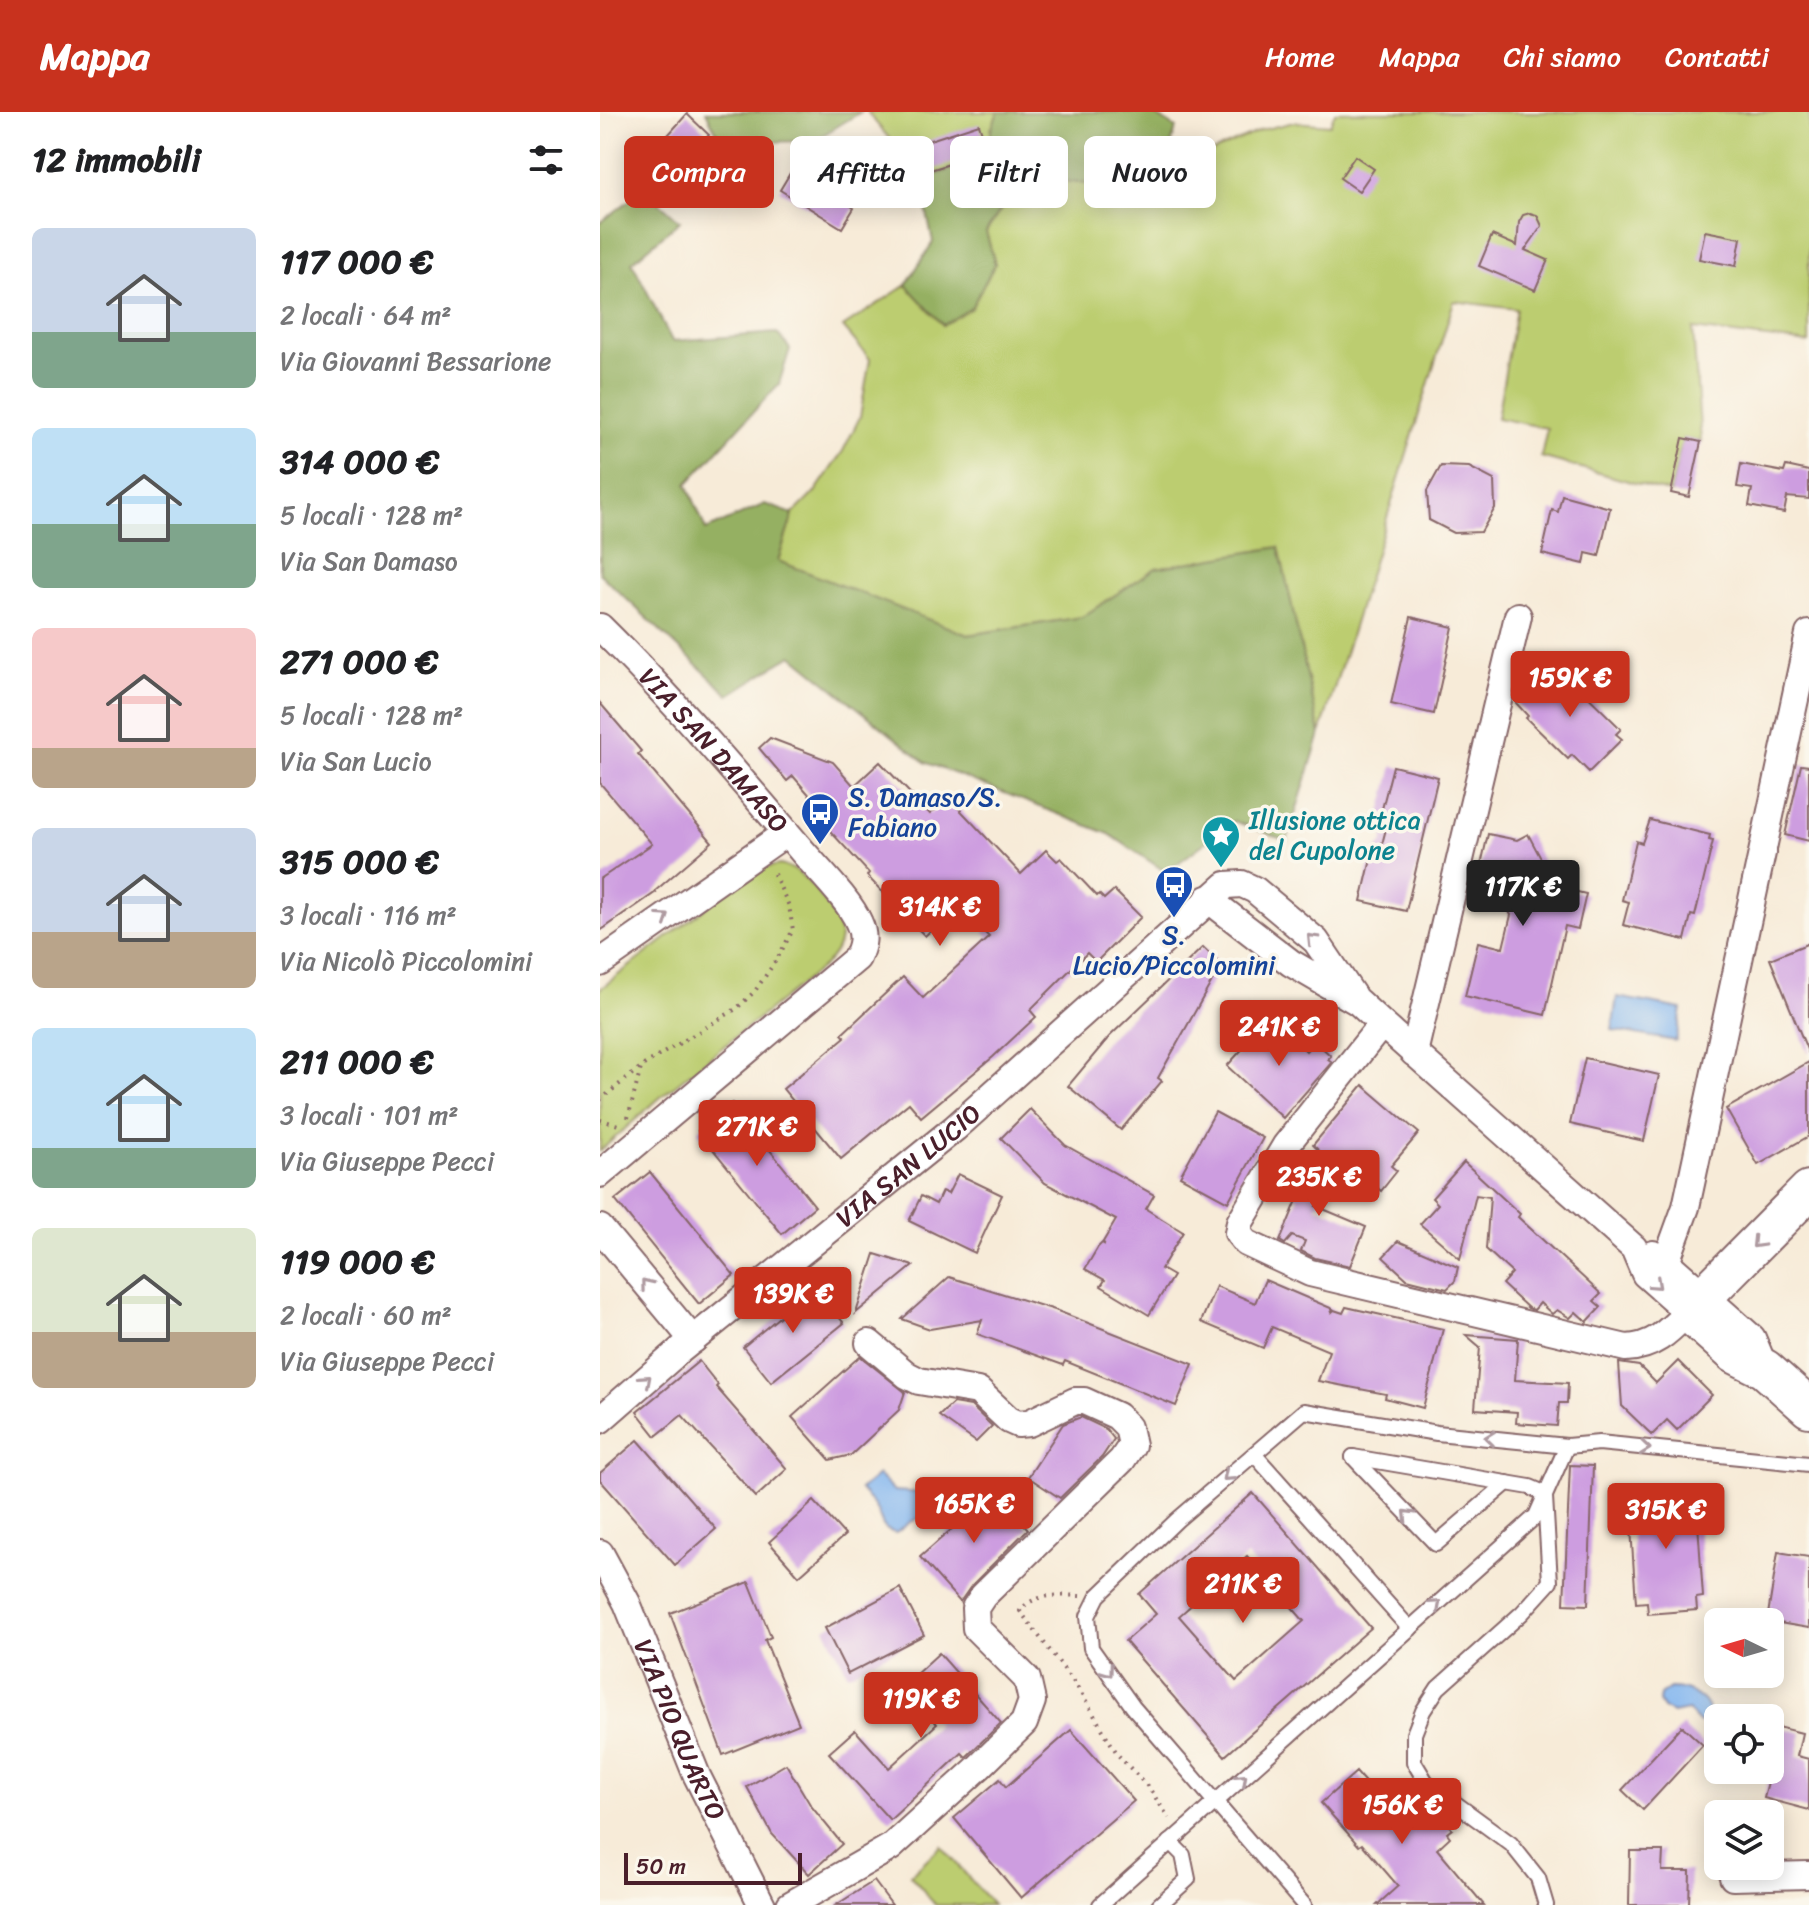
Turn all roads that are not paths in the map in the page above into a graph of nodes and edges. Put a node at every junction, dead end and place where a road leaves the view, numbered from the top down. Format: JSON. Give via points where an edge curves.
{"nodes":[{"id":1,"x":1518,"y":616,"type":"dead end"},
{"id":2,"x":600,"y":627,"type":"edge"},
{"id":3,"x":1809,"y":634,"type":"edge"},
{"id":4,"x":786,"y":833,"type":"junction"},
{"id":5,"x":1208,"y":899,"type":"junction"},
{"id":6,"x":600,"y":963,"type":"edge"},
{"id":7,"x":1358,"y":1002,"type":"junction"},
{"id":8,"x":1382,"y":1024,"type":"junction"},
{"id":9,"x":1414,"y":1053,"type":"junction"},
{"id":10,"x":600,"y":1174,"type":"edge"},
{"id":11,"x":1809,"y":1190,"type":"edge"},
{"id":12,"x":600,"y":1228,"type":"edge"},
{"id":13,"x":1634,"y":1248,"type":"junction"},
{"id":14,"x":1666,"y":1262,"type":"junction"},
{"id":15,"x":1697,"y":1304,"type":"junction"},
{"id":16,"x":693,"y":1340,"type":"junction"},
{"id":17,"x":869,"y":1343,"type":"dead end"},
{"id":18,"x":1809,"y":1408,"type":"edge"},
{"id":19,"x":600,"y":1420,"type":"edge"},
{"id":20,"x":1567,"y":1446,"type":"junction"},
{"id":21,"x":1254,"y":1454,"type":"junction"},
{"id":22,"x":1809,"y":1464,"type":"edge"},
{"id":23,"x":1507,"y":1483,"type":"junction"},
{"id":24,"x":1544,"y":1493,"type":"junction"},
{"id":25,"x":600,"y":1553,"type":"edge"},
{"id":26,"x":1410,"y":1629,"type":"junction"},
{"id":27,"x":1217,"y":1801,"type":"junction"},
{"id":28,"x":1175,"y":1837,"type":"junction"},
{"id":29,"x":1809,"y":1875,"type":"edge"},
{"id":30,"x":1784,"y":1876,"type":"edge"},
{"id":31,"x":762,"y":1905,"type":"edge"},
{"id":32,"x":790,"y":1905,"type":"edge"},
{"id":33,"x":1100,"y":1905,"type":"edge"},
{"id":34,"x":1159,"y":1905,"type":"edge"},
{"id":35,"x":1304,"y":1905,"type":"edge"},
{"id":36,"x":1546,"y":1905,"type":"edge"}],
"edges":[{"from":1,"to":9,"type":"street"},
{"from":2,"to":4,"type":"street","name":"VIA SAN DAMASO"},
{"from":3,"to":14,"type":"street","via":[[1686,1207]]},
{"from":6,"to":4,"type":"street","one_way":true},
{"from":4,"to":10,"type":"street","name":"VIA SAN DAMASO","via":[[854,913],[863,947],[857,958]]},
{"from":5,"to":7,"type":"street","via":[[1291,963]]},
{"from":7,"to":5,"type":"street","name":"VIA SAN LUCIO","one_way":true,"via":[[1316,941],[1255,890],[1230,884]]},
{"from":5,"to":16,"type":"street","name":"VIA SAN LUCIO","via":[[955,1128]]},
{"from":7,"to":8,"type":"street"},
{"from":8,"to":9,"type":"street"},
{"from":8,"to":15,"type":"street","via":[[1286,1145],[1240,1222],[1238,1233],[1246,1243],[1310,1273],[1626,1348],[1654,1342]]},
{"from":9,"to":13,"type":"street"},
{"from":11,"to":15,"type":"main road","one_way":true},
{"from":16,"to":12,"type":"street","one_way":true},
{"from":13,"to":14,"type":"street"},
{"from":13,"to":15,"type":"street","one_way":true,"via":[[1645,1274]]},
{"from":14,"to":15,"type":"street"},
{"from":15,"to":18,"type":"main road","via":[[1735,1354],[1765,1369]]},
{"from":19,"to":16,"type":"street","name":"VIA SAN LUCIO","one_way":true},
{"from":17,"to":32,"type":"street","via":[[907,1375],[978,1391],[1018,1424],[1084,1401],[1117,1416],[1128,1427],[1132,1445],[975,1608],[976,1628],[1027,1679],[1032,1701],[1024,1723],[891,1847]]},
{"from":20,"to":21,"type":"lane","one_way":true,"via":[[1437,1433],[1304,1411]]},
{"from":20,"to":22,"type":"lane","one_way":true,"via":[[1599,1443]]},
{"from":20,"to":24,"type":"lane"},
{"from":21,"to":26,"type":"lane"},
{"from":21,"to":27,"type":"lane","one_way":true,"via":[[1098,1596],[1088,1616],[1091,1648],[1133,1707]]},
{"from":23,"to":23,"type":"lane","one_way":true,"via":[[1436,1544],[1353,1457],[1430,1470]]},
{"from":23,"to":24,"type":"lane"},
{"from":26,"to":24,"type":"lane","one_way":true,"via":[[1536,1516]]},
{"from":24,"to":36,"type":"lane","via":[[1550,1582],[1438,1688],[1414,1734],[1414,1762],[1426,1782],[1511,1844],[1538,1878]]},
{"from":25,"to":31,"type":"street","name":"VIA PIO QUARTO","via":[[627,1603],[697,1776]]},
{"from":27,"to":26,"type":"lane","one_way":true},
{"from":27,"to":28,"type":"lane"},
{"from":27,"to":35,"type":"lane"},
{"from":28,"to":33,"type":"lane"},
{"from":28,"to":34,"type":"lane","via":[[1188,1879]]},
{"from":29,"to":30,"type":"street"}]}
